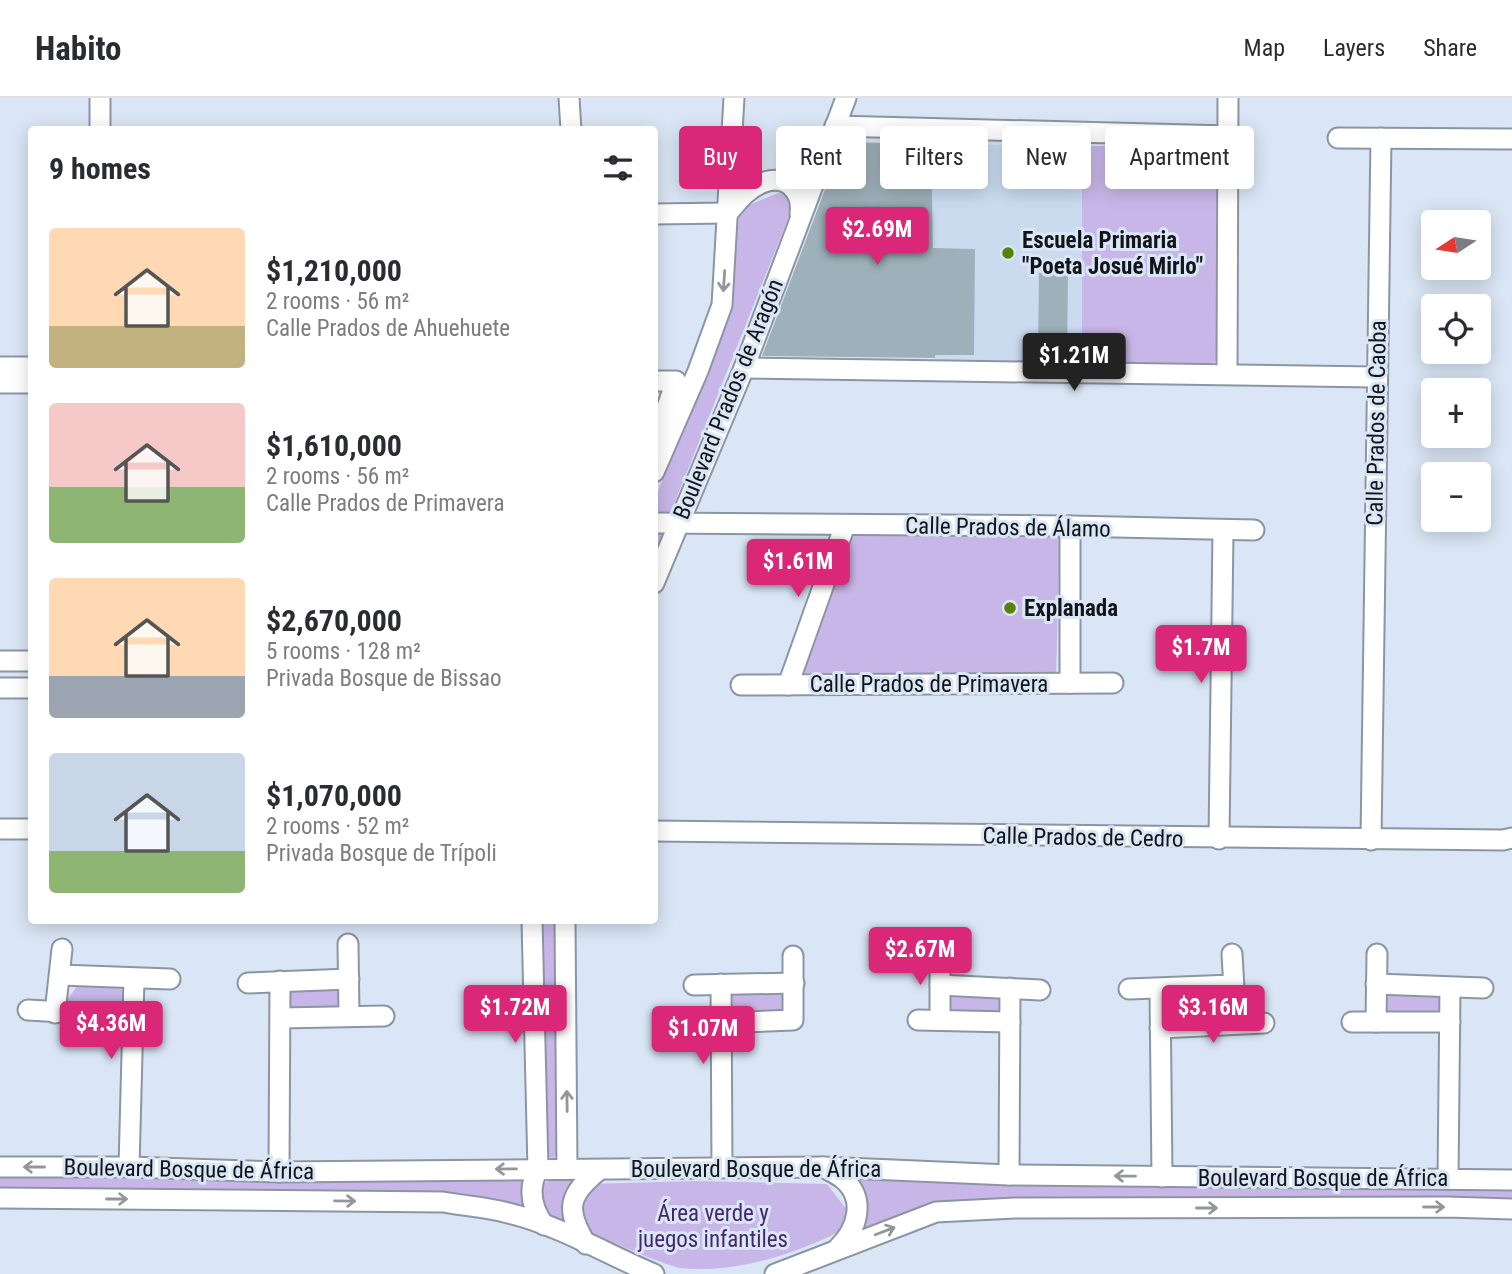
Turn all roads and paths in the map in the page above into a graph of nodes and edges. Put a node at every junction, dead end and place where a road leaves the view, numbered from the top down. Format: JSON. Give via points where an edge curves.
{"nodes":[{"id":1,"x":100,"y":98,"type":"edge"},
{"id":2,"x":569,"y":98,"type":"edge"},
{"id":3,"x":734,"y":98,"type":"edge"},
{"id":4,"x":846,"y":98,"type":"edge"},
{"id":5,"x":1228,"y":98,"type":"edge"},
{"id":6,"x":100,"y":126,"type":"edge"},
{"id":7,"x":571,"y":126,"type":"edge"},
{"id":8,"x":835,"y":126,"type":"edge"},
{"id":9,"x":1229,"y":126,"type":"edge"},
{"id":10,"x":866,"y":127,"type":"edge"},
{"id":11,"x":1105,"y":133,"type":"edge"},
{"id":12,"x":1338,"y":138,"type":"dead end"},
{"id":13,"x":1381,"y":138,"type":"junction"},
{"id":14,"x":1512,"y":139,"type":"edge"},
{"id":15,"x":811,"y":189,"type":"edge"},
{"id":16,"x":1229,"y":189,"type":"edge"},
{"id":17,"x":728,"y":213,"type":"junction"},
{"id":18,"x":658,"y":214,"type":"edge"},
{"id":19,"x":799,"y":219,"type":"junction"},
{"id":20,"x":0,"y":366,"type":"edge"},
{"id":21,"x":28,"y":367,"type":"edge"},
{"id":22,"x":744,"y":369,"type":"junction"},
{"id":23,"x":658,"y":370,"type":"edge"},
{"id":24,"x":698,"y":371,"type":"junction"},
{"id":25,"x":1227,"y":374,"type":"junction"},
{"id":26,"x":1376,"y":377,"type":"junction"},
{"id":27,"x":658,"y":382,"type":"edge"},
{"id":28,"x":0,"y":383,"type":"edge"},
{"id":29,"x":28,"y":383,"type":"edge"},
{"id":30,"x":658,"y":431,"type":"edge"},
{"id":31,"x":658,"y":463,"type":"edge"},
{"id":32,"x":658,"y":523,"type":"edge"},
{"id":33,"x":679,"y":524,"type":"junction"},
{"id":34,"x":845,"y":525,"type":"junction"},
{"id":35,"x":1070,"y":526,"type":"junction"},
{"id":36,"x":1254,"y":530,"type":"dead end"},
{"id":37,"x":1223,"y":531,"type":"junction"},
{"id":38,"x":658,"y":574,"type":"edge"},
{"id":39,"x":0,"y":661,"type":"edge"},
{"id":40,"x":28,"y":661,"type":"edge"},
{"id":41,"x":0,"y":675,"type":"edge"},
{"id":42,"x":28,"y":675,"type":"edge"},
{"id":43,"x":1113,"y":682,"type":"dead end"},
{"id":44,"x":1070,"y":683,"type":"junction"},
{"id":45,"x":741,"y":685,"type":"dead end"},
{"id":46,"x":788,"y":685,"type":"junction"},
{"id":47,"x":0,"y":688,"type":"edge"},
{"id":48,"x":28,"y":688,"type":"edge"},
{"id":49,"x":0,"y":816,"type":"edge"},
{"id":50,"x":28,"y":816,"type":"edge"},
{"id":51,"x":0,"y":829,"type":"edge"},
{"id":52,"x":28,"y":829,"type":"edge"},
{"id":53,"x":658,"y":831,"type":"edge"},
{"id":54,"x":1512,"y":838,"type":"edge"},
{"id":55,"x":1219,"y":839,"type":"junction"},
{"id":56,"x":1371,"y":840,"type":"junction"},
{"id":57,"x":533,"y":924,"type":"edge"},
{"id":58,"x":565,"y":924,"type":"edge"},
{"id":59,"x":348,"y":944,"type":"dead end"},
{"id":60,"x":62,"y":948,"type":"dead end"},
{"id":61,"x":1232,"y":954,"type":"dead end"},
{"id":62,"x":1377,"y":954,"type":"dead end"},
{"id":63,"x":940,"y":955,"type":"dead end"},
{"id":64,"x":793,"y":956,"type":"dead end"},
{"id":65,"x":60,"y":975,"type":"junction"},
{"id":66,"x":135,"y":979,"type":"junction"},
{"id":67,"x":170,"y":979,"type":"dead end"},
{"id":68,"x":349,"y":979,"type":"junction"},
{"id":69,"x":280,"y":981,"type":"junction"},
{"id":70,"x":248,"y":983,"type":"dead end"},
{"id":71,"x":794,"y":983,"type":"junction"},
{"id":72,"x":721,"y":984,"type":"junction"},
{"id":73,"x":1376,"y":984,"type":"junction"},
{"id":74,"x":694,"y":985,"type":"dead end"},
{"id":75,"x":940,"y":985,"type":"junction"},
{"id":76,"x":1233,"y":985,"type":"junction"},
{"id":77,"x":1010,"y":988,"type":"junction"},
{"id":78,"x":1450,"y":988,"type":"junction"},
{"id":79,"x":1483,"y":988,"type":"dead end"},
{"id":80,"x":1129,"y":989,"type":"dead end"},
{"id":81,"x":1160,"y":989,"type":"junction"},
{"id":82,"x":1040,"y":990,"type":"dead end"},
{"id":83,"x":28,"y":1010,"type":"dead end"},
{"id":84,"x":55,"y":1013,"type":"junction"},
{"id":85,"x":133,"y":1016,"type":"junction"},
{"id":86,"x":349,"y":1016,"type":"junction"},
{"id":87,"x":384,"y":1016,"type":"dead end"},
{"id":88,"x":281,"y":1018,"type":"junction"},
{"id":89,"x":940,"y":1019,"type":"junction"},
{"id":90,"x":918,"y":1020,"type":"dead end"},
{"id":91,"x":1010,"y":1022,"type":"junction"},
{"id":92,"x":1352,"y":1022,"type":"dead end"},
{"id":93,"x":1376,"y":1022,"type":"junction"},
{"id":94,"x":1450,"y":1022,"type":"junction"},
{"id":95,"x":723,"y":1023,"type":"junction"},
{"id":96,"x":1236,"y":1023,"type":"junction"},
{"id":97,"x":1264,"y":1023,"type":"dead end"},
{"id":98,"x":1160,"y":1028,"type":"junction"},
{"id":99,"x":0,"y":1167,"type":"edge"},
{"id":100,"x":129,"y":1167,"type":"junction"},
{"id":101,"x":722,"y":1167,"type":"junction"},
{"id":102,"x":823,"y":1167,"type":"junction"},
{"id":103,"x":538,"y":1169,"type":"junction"},
{"id":104,"x":567,"y":1169,"type":"junction"},
{"id":105,"x":599,"y":1170,"type":"junction"},
{"id":106,"x":279,"y":1172,"type":"junction"},
{"id":107,"x":1009,"y":1175,"type":"junction"},
{"id":108,"x":1162,"y":1177,"type":"junction"},
{"id":109,"x":1448,"y":1178,"type":"junction"},
{"id":110,"x":1512,"y":1180,"type":"edge"},
{"id":111,"x":0,"y":1198,"type":"edge"},
{"id":112,"x":1512,"y":1209,"type":"edge"},
{"id":113,"x":544,"y":1225,"type":"junction"},
{"id":114,"x":586,"y":1244,"type":"junction"},
{"id":115,"x":837,"y":1249,"type":"junction"},
{"id":116,"x":634,"y":1270,"type":"edge"},
{"id":117,"x":654,"y":1274,"type":"edge"},
{"id":118,"x":775,"y":1274,"type":"edge"}],
"edges":[{"from":1,"to":6,"type":"street"},
{"from":2,"to":7,"type":"street"},
{"from":3,"to":17,"type":"street","name":"Boulevard Prados de Aragón"},
{"from":4,"to":8,"type":"street","name":"Boulevard Prados de Aragón"},
{"from":5,"to":9,"type":"street"},
{"from":10,"to":11,"type":"street"},
{"from":12,"to":13,"type":"street"},
{"from":13,"to":14,"type":"street"},
{"from":13,"to":26,"type":"street","name":"Calle Prados de Caoba"},
{"from":15,"to":19,"type":"street","name":"Boulevard Prados de Aragón"},
{"from":16,"to":25,"type":"street"},
{"from":17,"to":18,"type":"street"},
{"from":17,"to":19,"type":"street","via":[[744,194],[761,184],[781,181],[797,191]]},
{"from":17,"to":24,"type":"street","name":"Boulevard Prados de Aragón","one_way":true,"via":[[722,305]]},
{"from":19,"to":22,"type":"street","name":"Boulevard Prados de Aragón"},
{"from":20,"to":21,"type":"street"},
{"from":22,"to":25,"type":"street"},
{"from":22,"to":33,"type":"street","name":"Boulevard Prados de Aragón"},
{"from":23,"to":24,"type":"street"},
{"from":24,"to":31,"type":"street","name":"Boulevard Prados de Aragón"},
{"from":25,"to":26,"type":"street"},
{"from":26,"to":56,"type":"street","name":"Calle Prados de Caoba"},
{"from":27,"to":30,"type":"street","via":[[676,381]]},
{"from":28,"to":29,"type":"street"},
{"from":32,"to":33,"type":"street","name":"Calle Prados de Álamo"},
{"from":33,"to":34,"type":"street","name":"Calle Prados de Álamo"},
{"from":33,"to":38,"type":"street","name":"Boulevard Prados de Aragón"},
{"from":34,"to":35,"type":"street","name":"Calle Prados de Álamo"},
{"from":34,"to":46,"type":"street","name":"Calle Prados de Primavera"},
{"from":35,"to":37,"type":"street","name":"Calle Prados de Álamo"},
{"from":35,"to":44,"type":"street","name":"Calle Prados de Primavera"},
{"from":36,"to":37,"type":"street","name":"Calle Prados de Álamo"},
{"from":37,"to":55,"type":"street"},
{"from":39,"to":40,"type":"street"},
{"from":41,"to":42,"type":"street"},
{"from":43,"to":44,"type":"street","name":"Calle Prados de Primavera"},
{"from":44,"to":46,"type":"street","name":"Calle Prados de Primavera"},
{"from":45,"to":46,"type":"street","name":"Calle Prados de Primavera"},
{"from":47,"to":48,"type":"street"},
{"from":49,"to":50,"type":"street"},
{"from":51,"to":52,"type":"street"},
{"from":53,"to":55,"type":"street","name":"Calle Prados de Cedro"},
{"from":54,"to":56,"type":"street","name":"Calle Prados de Cedro"},
{"from":55,"to":56,"type":"street","name":"Calle Prados de Cedro"},
{"from":57,"to":103,"type":"street"},
{"from":104,"to":58,"type":"street","one_way":true},
{"from":59,"to":68,"type":"street"},
{"from":60,"to":65,"type":"street"},
{"from":61,"to":76,"type":"street"},
{"from":62,"to":73,"type":"street"},
{"from":63,"to":75,"type":"street"},
{"from":64,"to":71,"type":"street"},
{"from":65,"to":66,"type":"street"},
{"from":65,"to":84,"type":"street"},
{"from":66,"to":67,"type":"street"},
{"from":66,"to":85,"type":"street"},
{"from":68,"to":69,"type":"street"},
{"from":68,"to":86,"type":"street"},
{"from":69,"to":70,"type":"street"},
{"from":69,"to":88,"type":"street"},
{"from":71,"to":72,"type":"street"},
{"from":71,"to":95,"type":"street","via":[[793,1020]]},
{"from":72,"to":74,"type":"street"},
{"from":72,"to":95,"type":"street"},
{"from":73,"to":78,"type":"street"},
{"from":73,"to":93,"type":"street"},
{"from":75,"to":77,"type":"street"},
{"from":75,"to":89,"type":"street"},
{"from":76,"to":81,"type":"street"},
{"from":76,"to":96,"type":"street"},
{"from":77,"to":82,"type":"street"},
{"from":77,"to":91,"type":"street"},
{"from":78,"to":79,"type":"street"},
{"from":78,"to":94,"type":"street"},
{"from":80,"to":81,"type":"street"},
{"from":81,"to":98,"type":"street"},
{"from":83,"to":84,"type":"street"},
{"from":84,"to":85,"type":"street"},
{"from":85,"to":100,"type":"street"},
{"from":86,"to":87,"type":"street"},
{"from":86,"to":88,"type":"street"},
{"from":88,"to":106,"type":"street"},
{"from":89,"to":90,"type":"street"},
{"from":89,"to":91,"type":"street"},
{"from":91,"to":107,"type":"street"},
{"from":92,"to":93,"type":"street"},
{"from":93,"to":94,"type":"street"},
{"from":94,"to":109,"type":"street"},
{"from":95,"to":101,"type":"street"},
{"from":96,"to":97,"type":"street"},
{"from":96,"to":98,"type":"street"},
{"from":98,"to":108,"type":"street"},
{"from":100,"to":99,"type":"street","name":"Boulevard Bosque de África","one_way":true},
{"from":100,"to":106,"type":"street","name":"Boulevard Bosque de África"},
{"from":101,"to":102,"type":"street","name":"Boulevard Bosque de África"},
{"from":101,"to":105,"type":"street","name":"Boulevard Bosque de África"},
{"from":102,"to":107,"type":"street","name":"Boulevard Bosque de África"},
{"from":102,"to":115,"type":"street","via":[[844,1180],[857,1206],[854,1228]]},
{"from":103,"to":104,"type":"street","name":"Boulevard Bosque de África"},
{"from":103,"to":106,"type":"street","name":"Boulevard Bosque de África","one_way":true},
{"from":103,"to":113,"type":"street","via":[[532,1198]]},
{"from":104,"to":105,"type":"street","name":"Boulevard Bosque de África"},
{"from":105,"to":114,"type":"street","via":[[573,1199],[573,1221]]},
{"from":108,"to":107,"type":"street","name":"Boulevard Bosque de África","one_way":true},
{"from":108,"to":109,"type":"street","name":"Boulevard Bosque de África"},
{"from":109,"to":110,"type":"street","name":"Boulevard Bosque de África"},
{"from":111,"to":113,"type":"street","name":"Boulevard Bosque de África","one_way":true,"via":[[443,1202],[508,1212]]},
{"from":115,"to":112,"type":"street","name":"Boulevard Bosque de África","one_way":true,"via":[[938,1212],[1015,1208]]},
{"from":113,"to":114,"type":"street","name":"Boulevard Bosque de África"},
{"from":114,"to":116,"type":"street","name":"Boulevard Bosque de África"},
{"from":115,"to":118,"type":"street","name":"Boulevard Bosque de África"},
{"from":116,"to":117,"type":"street","name":"Boulevard Bosque de África"}]}
